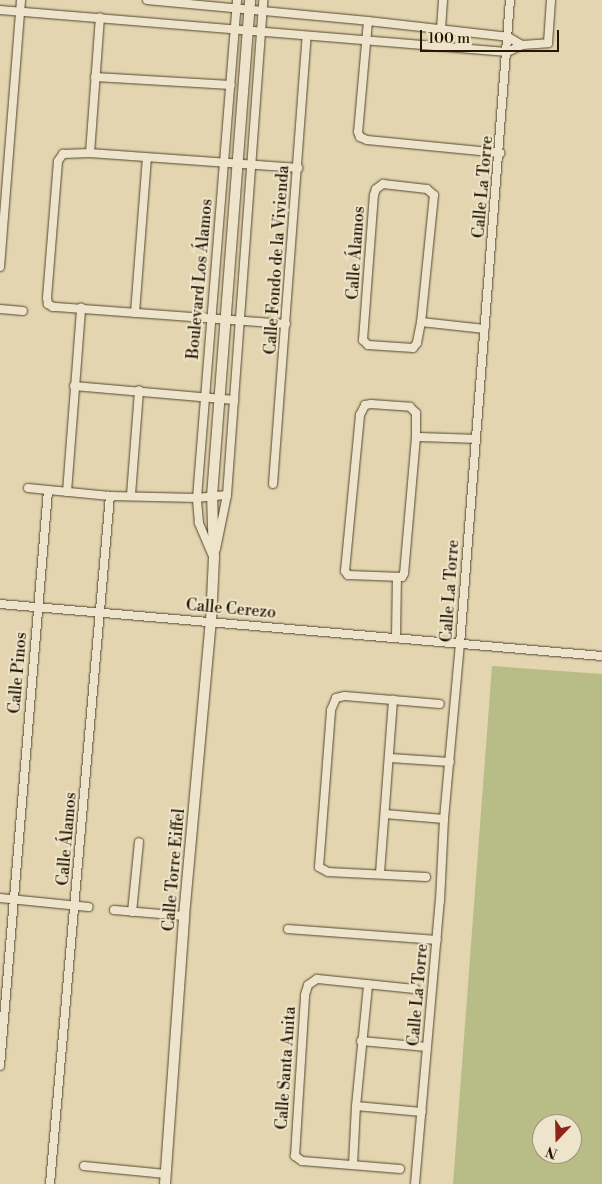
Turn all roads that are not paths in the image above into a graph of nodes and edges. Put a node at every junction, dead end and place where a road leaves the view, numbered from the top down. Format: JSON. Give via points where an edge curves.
{"nodes":[{"id":1,"x":21,"y":0,"type":"edge"},
{"id":2,"x":147,"y":0,"type":"edge"},
{"id":3,"x":263,"y":0,"type":"edge"},
{"id":4,"x":443,"y":0,"type":"edge"},
{"id":5,"x":510,"y":0,"type":"edge"},
{"id":6,"x":551,"y":0,"type":"edge"},
{"id":7,"x":237,"y":4,"type":"edge"},
{"id":8,"x":250,"y":5,"type":"edge"},
{"id":9,"x":0,"y":10,"type":"edge"},
{"id":10,"x":20,"y":11,"type":"junction"},
{"id":11,"x":262,"y":11,"type":"junction"},
{"id":12,"x":100,"y":17,"type":"junction"},
{"id":13,"x":368,"y":20,"type":"junction"},
{"id":14,"x":441,"y":29,"type":"junction"},
{"id":15,"x":235,"y":30,"type":"junction"},
{"id":16,"x":248,"y":32,"type":"junction"},
{"id":17,"x":262,"y":32,"type":"junction"},
{"id":18,"x":307,"y":37,"type":"junction"},
{"id":19,"x":508,"y":37,"type":"junction"},
{"id":20,"x":366,"y":41,"type":"junction"},
{"id":21,"x":522,"y":45,"type":"junction"},
{"id":22,"x":507,"y":52,"type":"junction"},
{"id":23,"x":95,"y":77,"type":"junction"},
{"id":24,"x":231,"y":85,"type":"junction"},
{"id":25,"x":90,"y":152,"type":"junction"},
{"id":26,"x":500,"y":153,"type":"junction"},
{"id":27,"x":147,"y":158,"type":"junction"},
{"id":28,"x":224,"y":163,"type":"junction"},
{"id":29,"x":238,"y":164,"type":"junction"},
{"id":30,"x":251,"y":165,"type":"junction"},
{"id":31,"x":298,"y":168,"type":"junction"},
{"id":32,"x":0,"y":267,"type":"edge"},
{"id":33,"x":82,"y":308,"type":"junction"},
{"id":34,"x":0,"y":309,"type":"edge"},
{"id":35,"x":24,"y":310,"type":"dead end"},
{"id":36,"x":135,"y":313,"type":"junction"},
{"id":37,"x":211,"y":318,"type":"junction"},
{"id":38,"x":226,"y":319,"type":"junction"},
{"id":39,"x":240,"y":320,"type":"junction"},
{"id":40,"x":421,"y":322,"type":"junction"},
{"id":41,"x":286,"y":324,"type":"junction"},
{"id":42,"x":485,"y":329,"type":"junction"},
{"id":43,"x":74,"y":386,"type":"junction"},
{"id":44,"x":140,"y":390,"type":"junction"},
{"id":45,"x":206,"y":397,"type":"junction"},
{"id":46,"x":220,"y":399,"type":"junction"},
{"id":47,"x":234,"y":400,"type":"junction"},
{"id":48,"x":416,"y":437,"type":"junction"},
{"id":49,"x":475,"y":439,"type":"junction"},
{"id":50,"x":273,"y":484,"type":"dead end"},
{"id":51,"x":28,"y":488,"type":"dead end"},
{"id":52,"x":48,"y":491,"type":"junction"},
{"id":53,"x":66,"y":492,"type":"junction"},
{"id":54,"x":131,"y":495,"type":"junction"},
{"id":55,"x":227,"y":495,"type":"junction"},
{"id":56,"x":110,"y":496,"type":"junction"},
{"id":57,"x":212,"y":496,"type":"junction"},
{"id":58,"x":197,"y":498,"type":"junction"},
{"id":59,"x":214,"y":558,"type":"junction"},
{"id":60,"x":397,"y":578,"type":"junction"},
{"id":61,"x":0,"y":604,"type":"edge"},
{"id":62,"x":38,"y":607,"type":"junction"},
{"id":63,"x":101,"y":613,"type":"junction"},
{"id":64,"x":210,"y":621,"type":"junction"},
{"id":65,"x":396,"y":638,"type":"junction"},
{"id":66,"x":460,"y":644,"type":"junction"},
{"id":67,"x":602,"y":656,"type":"edge"},
{"id":68,"x":393,"y":700,"type":"junction"},
{"id":69,"x":440,"y":704,"type":"dead end"},
{"id":70,"x":390,"y":758,"type":"junction"},
{"id":71,"x":450,"y":762,"type":"junction"},
{"id":72,"x":385,"y":814,"type":"junction"},
{"id":73,"x":444,"y":819,"type":"junction"},
{"id":74,"x":138,"y":842,"type":"dead end"},
{"id":75,"x":380,"y":873,"type":"junction"},
{"id":76,"x":426,"y":876,"type":"dead end"},
{"id":77,"x":0,"y":898,"type":"edge"},
{"id":78,"x":14,"y":899,"type":"junction"},
{"id":79,"x":75,"y":907,"type":"junction"},
{"id":80,"x":89,"y":907,"type":"dead end"},
{"id":81,"x":114,"y":910,"type":"dead end"},
{"id":82,"x":132,"y":912,"type":"junction"},
{"id":83,"x":184,"y":916,"type":"junction"},
{"id":84,"x":288,"y":929,"type":"dead end"},
{"id":85,"x":436,"y":940,"type":"junction"},
{"id":86,"x":368,"y":984,"type":"junction"},
{"id":87,"x":414,"y":989,"type":"dead end"},
{"id":88,"x":361,"y":1041,"type":"junction"},
{"id":89,"x":427,"y":1047,"type":"junction"},
{"id":90,"x":0,"y":1066,"type":"edge"},
{"id":91,"x":356,"y":1106,"type":"junction"},
{"id":92,"x":422,"y":1112,"type":"junction"},
{"id":93,"x":354,"y":1165,"type":"junction"},
{"id":94,"x":84,"y":1166,"type":"dead end"},
{"id":95,"x":400,"y":1169,"type":"dead end"},
{"id":96,"x":165,"y":1179,"type":"edge"},
{"id":97,"x":50,"y":1184,"type":"edge"},
{"id":98,"x":415,"y":1184,"type":"edge"}],
"edges":[{"from":1,"to":10,"type":"street"},
{"from":2,"to":7,"type":"street"},
{"from":3,"to":11,"type":"street"},
{"from":4,"to":14,"type":"street"},
{"from":5,"to":19,"type":"street","name":"Calle La Torre"},
{"from":6,"to":21,"type":"street","via":[[548,43]]},
{"from":7,"to":8,"type":"street"},
{"from":7,"to":15,"type":"street","name":"Boulevard Los Álamos"},
{"from":8,"to":11,"type":"street"},
{"from":8,"to":16,"type":"street","name":"Boulevard Los Álamos"},
{"from":9,"to":10,"type":"street"},
{"from":10,"to":12,"type":"street"},
{"from":10,"to":32,"type":"street"},
{"from":11,"to":13,"type":"street"},
{"from":11,"to":17,"type":"street"},
{"from":12,"to":15,"type":"street"},
{"from":12,"to":23,"type":"street"},
{"from":13,"to":14,"type":"street"},
{"from":13,"to":20,"type":"street"},
{"from":14,"to":19,"type":"street"},
{"from":15,"to":16,"type":"street"},
{"from":15,"to":24,"type":"street","name":"Boulevard Los Álamos"},
{"from":16,"to":17,"type":"street"},
{"from":16,"to":29,"type":"street","name":"Boulevard Los Álamos"},
{"from":17,"to":18,"type":"street"},
{"from":17,"to":30,"type":"street"},
{"from":18,"to":20,"type":"street"},
{"from":18,"to":31,"type":"street","name":"Calle Fondo de la Vivienda"},
{"from":19,"to":21,"type":"street"},
{"from":19,"to":22,"type":"street","name":"Calle La Torre"},
{"from":20,"to":22,"type":"street"},
{"from":20,"to":26,"type":"street","via":[[360,137]]},
{"from":21,"to":22,"type":"street"},
{"from":22,"to":26,"type":"street","name":"Calle La Torre"},
{"from":23,"to":24,"type":"street"},
{"from":23,"to":25,"type":"street"},
{"from":24,"to":28,"type":"street","name":"Boulevard Los Álamos"},
{"from":25,"to":27,"type":"street"},
{"from":25,"to":33,"type":"street","via":[[67,153],[58,161],[46,298],[53,307]]},
{"from":26,"to":42,"type":"street","name":"Calle La Torre"},
{"from":27,"to":28,"type":"street"},
{"from":27,"to":36,"type":"street"},
{"from":28,"to":29,"type":"street"},
{"from":28,"to":37,"type":"street","name":"Boulevard Los Álamos"},
{"from":29,"to":30,"type":"street"},
{"from":29,"to":38,"type":"street","name":"Boulevard Los Álamos"},
{"from":30,"to":31,"type":"street"},
{"from":30,"to":39,"type":"street"},
{"from":31,"to":41,"type":"street","name":"Calle Fondo de la Vivienda"},
{"from":33,"to":36,"type":"street"},
{"from":33,"to":43,"type":"street"},
{"from":34,"to":35,"type":"street"},
{"from":36,"to":37,"type":"street"},
{"from":37,"to":38,"type":"street"},
{"from":37,"to":45,"type":"street","name":"Boulevard Los Álamos"},
{"from":38,"to":39,"type":"street"},
{"from":38,"to":46,"type":"street","name":"Boulevard Los Álamos"},
{"from":39,"to":41,"type":"street"},
{"from":39,"to":47,"type":"street"},
{"from":40,"to":40,"type":"street","name":"Calle Álamos","via":[[434,195],[428,189],[383,184],[374,195],[363,340],[368,344],[413,348]]},
{"from":40,"to":42,"type":"street"},
{"from":41,"to":50,"type":"street","name":"Calle Fondo de la Vivienda"},
{"from":42,"to":49,"type":"street","name":"Calle La Torre"},
{"from":43,"to":44,"type":"street"},
{"from":43,"to":53,"type":"street"},
{"from":44,"to":45,"type":"street"},
{"from":44,"to":54,"type":"street"},
{"from":45,"to":46,"type":"street"},
{"from":45,"to":58,"type":"street","name":"Boulevard Los Álamos"},
{"from":46,"to":47,"type":"street"},
{"from":46,"to":57,"type":"street","name":"Boulevard Los Álamos"},
{"from":47,"to":55,"type":"street"},
{"from":48,"to":49,"type":"street"},
{"from":48,"to":60,"type":"street","via":[[404,573]]},
{"from":48,"to":60,"type":"street","via":[[416,413],[412,408],[371,404],[362,409],[345,571],[348,575]]},
{"from":49,"to":66,"type":"street","name":"Calle La Torre"},
{"from":51,"to":52,"type":"street"},
{"from":52,"to":53,"type":"street"},
{"from":52,"to":62,"type":"street","name":"Calle Pinos"},
{"from":53,"to":56,"type":"street"},
{"from":54,"to":56,"type":"street"},
{"from":54,"to":58,"type":"street"},
{"from":55,"to":57,"type":"street"},
{"from":55,"to":59,"type":"street"},
{"from":56,"to":63,"type":"street","name":"Calle Álamos"},
{"from":57,"to":58,"type":"street"},
{"from":57,"to":59,"type":"street","name":"Boulevard Los Álamos"},
{"from":58,"to":59,"type":"street","name":"Boulevard Los Álamos","via":[[199,523]]},
{"from":59,"to":64,"type":"street","name":"Calle Torre Eiffel"},
{"from":60,"to":65,"type":"street"},
{"from":61,"to":62,"type":"street","name":"Calle Cerezo"},
{"from":62,"to":63,"type":"street","name":"Calle Cerezo"},
{"from":62,"to":78,"type":"street","name":"Calle Pinos"},
{"from":63,"to":64,"type":"street","name":"Calle Cerezo"},
{"from":63,"to":79,"type":"street","name":"Calle Álamos"},
{"from":64,"to":65,"type":"street","name":"Calle Cerezo"},
{"from":64,"to":83,"type":"street","name":"Calle Torre Eiffel"},
{"from":65,"to":66,"type":"street","name":"Calle Cerezo"},
{"from":66,"to":67,"type":"street","name":"Calle Cerezo"},
{"from":66,"to":71,"type":"street","name":"Calle La Torre"},
{"from":68,"to":69,"type":"street"},
{"from":68,"to":70,"type":"street"},
{"from":68,"to":75,"type":"street","via":[[340,696],[334,701],[319,867],[328,872]]},
{"from":70,"to":71,"type":"street"},
{"from":70,"to":72,"type":"street"},
{"from":71,"to":73,"type":"street","name":"Calle La Torre"},
{"from":72,"to":73,"type":"street"},
{"from":72,"to":75,"type":"street"},
{"from":73,"to":85,"type":"street","name":"Calle La Torre"},
{"from":74,"to":82,"type":"street"},
{"from":75,"to":76,"type":"street"},
{"from":77,"to":78,"type":"street"},
{"from":78,"to":79,"type":"street"},
{"from":78,"to":90,"type":"street","name":"Calle Pinos"},
{"from":79,"to":80,"type":"street"},
{"from":79,"to":97,"type":"street","name":"Calle Álamos"},
{"from":81,"to":82,"type":"street"},
{"from":82,"to":83,"type":"street"},
{"from":83,"to":96,"type":"street","name":"Calle Torre Eiffel"},
{"from":84,"to":85,"type":"street"},
{"from":85,"to":89,"type":"street","name":"Calle La Torre"},
{"from":86,"to":87,"type":"street","name":"Calle Santa Anita"},
{"from":86,"to":88,"type":"street"},
{"from":86,"to":93,"type":"street","name":"Calle Santa Anita","via":[[317,979],[308,985],[305,995],[295,1156],[302,1161]]},
{"from":88,"to":89,"type":"street"},
{"from":88,"to":91,"type":"street"},
{"from":89,"to":92,"type":"street","name":"Calle La Torre"},
{"from":91,"to":92,"type":"street"},
{"from":91,"to":93,"type":"street"},
{"from":92,"to":98,"type":"street","name":"Calle La Torre"},
{"from":93,"to":95,"type":"street","name":"Calle Santa Anita"},
{"from":94,"to":96,"type":"street"}]}
